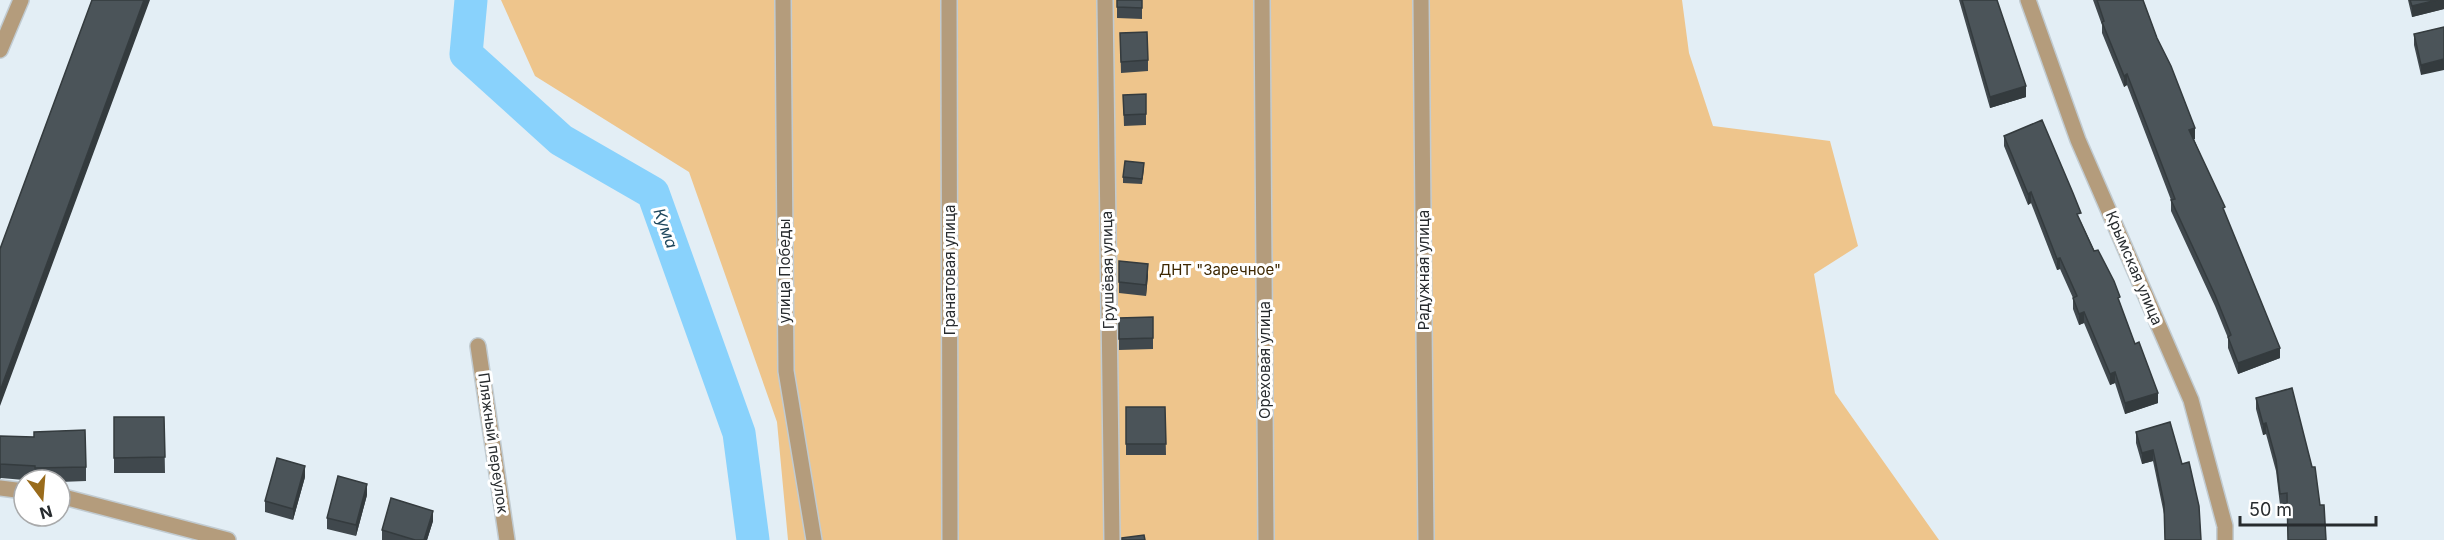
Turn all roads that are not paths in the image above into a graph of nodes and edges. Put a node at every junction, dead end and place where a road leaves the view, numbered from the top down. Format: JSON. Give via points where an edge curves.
{"nodes":[{"id":1,"x":21,"y":0,"type":"edge"},
{"id":2,"x":783,"y":0,"type":"edge"},
{"id":3,"x":950,"y":0,"type":"edge"},
{"id":4,"x":1104,"y":0,"type":"edge"},
{"id":5,"x":1262,"y":0,"type":"edge"},
{"id":6,"x":1421,"y":0,"type":"edge"},
{"id":7,"x":2028,"y":0,"type":"edge"},
{"id":8,"x":0,"y":50,"type":"edge"},
{"id":9,"x":478,"y":346,"type":"dead end"},
{"id":10,"x":72,"y":499,"type":"edge"},
{"id":11,"x":228,"y":540,"type":"edge"},
{"id":12,"x":507,"y":540,"type":"edge"},
{"id":13,"x":814,"y":540,"type":"edge"},
{"id":14,"x":950,"y":540,"type":"edge"},
{"id":15,"x":1112,"y":540,"type":"edge"},
{"id":16,"x":1266,"y":540,"type":"edge"},
{"id":17,"x":1426,"y":540,"type":"edge"},
{"id":18,"x":2225,"y":540,"type":"edge"}],
"edges":[{"from":1,"to":8,"type":"street"},
{"from":2,"to":13,"type":"street","name":"улица Победы","via":[[786,372]]},
{"from":3,"to":14,"type":"street","name":"Гранатовая улица"},
{"from":4,"to":15,"type":"street","name":"Грушёвая улица"},
{"from":5,"to":16,"type":"street","name":"Ореховая улица"},
{"from":6,"to":17,"type":"street","name":"Радужная улица"},
{"from":7,"to":18,"type":"street","name":"Крымская улица","via":[[2079,140],[2191,400],[2225,526]]},
{"from":9,"to":12,"type":"street","name":"Пляжный переулок"},
{"from":10,"to":11,"type":"street"}]}
